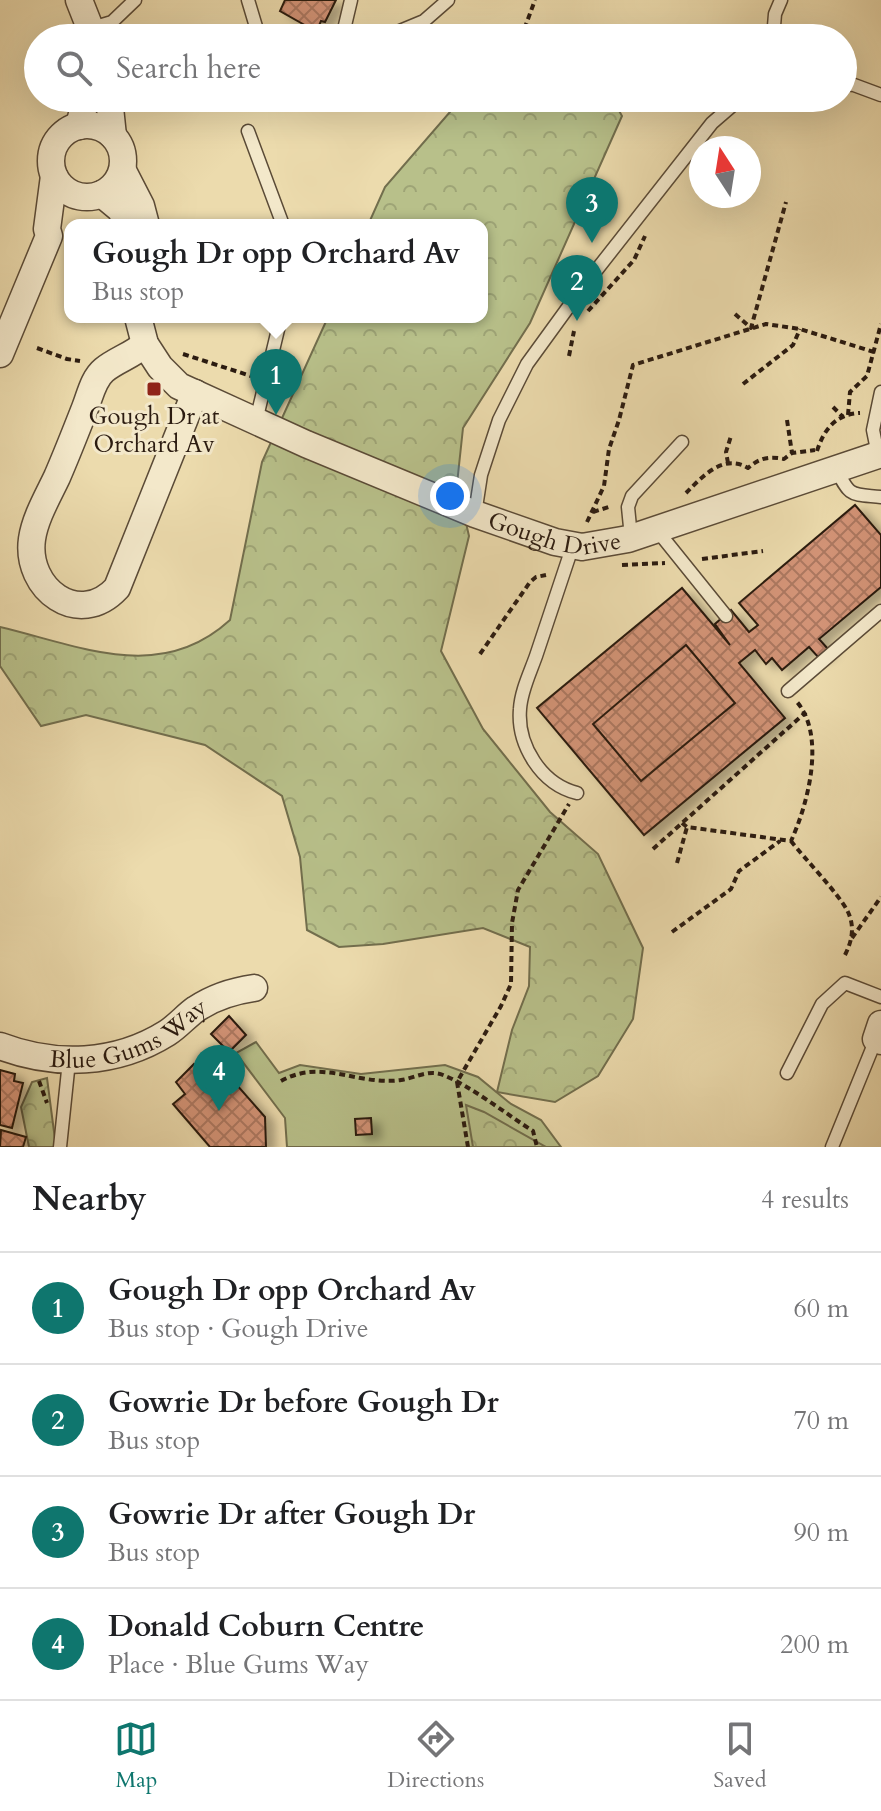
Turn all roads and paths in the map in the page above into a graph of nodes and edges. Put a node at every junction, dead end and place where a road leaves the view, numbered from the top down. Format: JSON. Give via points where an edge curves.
{"nodes":[{"id":1,"x":79,"y":0,"type":"edge"},
{"id":2,"x":135,"y":0,"type":"edge"},
{"id":3,"x":248,"y":0,"type":"edge"},
{"id":4,"x":351,"y":0,"type":"edge"},
{"id":5,"x":448,"y":0,"type":"edge"},
{"id":6,"x":535,"y":0,"type":"edge"},
{"id":7,"x":781,"y":0,"type":"edge"},
{"id":8,"x":89,"y":24,"type":"edge"},
{"id":9,"x":109,"y":24,"type":"edge"},
{"id":10,"x":255,"y":24,"type":"edge"},
{"id":11,"x":345,"y":24,"type":"edge"},
{"id":12,"x":417,"y":24,"type":"edge"},
{"id":13,"x":526,"y":24,"type":"edge"},
{"id":14,"x":774,"y":24,"type":"edge"},
{"id":15,"x":857,"y":86,"type":"edge"},
{"id":16,"x":881,"y":95,"type":"edge"},
{"id":17,"x":82,"y":112,"type":"edge"},
{"id":18,"x":110,"y":112,"type":"edge"},
{"id":19,"x":725,"y":112,"type":"edge"},
{"id":20,"x":79,"y":126,"type":"junction"},
{"id":21,"x":248,"y":131,"type":"dead end"},
{"id":22,"x":113,"y":136,"type":"junction"},
{"id":23,"x":123,"y":171,"type":"junction"},
{"id":24,"x":54,"y":176,"type":"junction"},
{"id":25,"x":93,"y":196,"type":"junction"},
{"id":26,"x":786,"y":202,"type":"dead end"},
{"id":27,"x":66,"y":219,"type":"edge"},
{"id":28,"x":126,"y":219,"type":"edge"},
{"id":29,"x":144,"y":219,"type":"edge"},
{"id":30,"x":281,"y":219,"type":"edge"},
{"id":31,"x":64,"y":222,"type":"edge"},
{"id":32,"x":49,"y":236,"type":"junction"},
{"id":33,"x":735,"y":314,"type":"dead end"},
{"id":34,"x":140,"y":323,"type":"edge"},
{"id":35,"x":280,"y":323,"type":"edge"},
{"id":36,"x":881,"y":324,"type":"edge"},
{"id":37,"x":800,"y":329,"type":"dead end"},
{"id":38,"x":145,"y":344,"type":"junction"},
{"id":39,"x":37,"y":348,"type":"dead end"},
{"id":40,"x":175,"y":351,"type":"dead end"},
{"id":41,"x":0,"y":354,"type":"edge"},
{"id":42,"x":67,"y":359,"type":"dead end"},
{"id":43,"x":251,"y":376,"type":"dead end"},
{"id":44,"x":743,"y":384,"type":"dead end"},
{"id":45,"x":881,"y":392,"type":"edge"},
{"id":46,"x":195,"y":393,"type":"junction"},
{"id":47,"x":833,"y":407,"type":"dead end"},
{"id":48,"x":876,"y":413,"type":"junction"},
{"id":49,"x":845,"y":415,"type":"junction"},
{"id":50,"x":787,"y":420,"type":"dead end"},
{"id":51,"x":256,"y":421,"type":"junction"},
{"id":52,"x":731,"y":436,"type":"dead end"},
{"id":53,"x":682,"y":442,"type":"dead end"},
{"id":54,"x":792,"y":453,"type":"junction"},
{"id":55,"x":879,"y":455,"type":"edge"},
{"id":56,"x":728,"y":463,"type":"junction"},
{"id":57,"x":823,"y":464,"type":"junction"},
{"id":58,"x":881,"y":497,"type":"edge"},
{"id":59,"x":677,"y":502,"type":"dead end"},
{"id":60,"x":628,"y":507,"type":"junction"},
{"id":61,"x":591,"y":513,"type":"dead end"},
{"id":62,"x":475,"y":514,"type":"junction"},
{"id":63,"x":644,"y":533,"type":"junction"},
{"id":64,"x":573,"y":545,"type":"junction"},
{"id":65,"x":564,"y":573,"type":"junction"},
{"id":66,"x":881,"y":611,"type":"edge"},
{"id":67,"x":726,"y":616,"type":"dead end"},
{"id":68,"x":480,"y":654,"type":"dead end"},
{"id":69,"x":788,"y":691,"type":"dead end"},
{"id":70,"x":577,"y":793,"type":"joint"},
{"id":71,"x":684,"y":825,"type":"junction"},
{"id":72,"x":781,"y":840,"type":"junction"},
{"id":73,"x":791,"y":841,"type":"junction"},
{"id":74,"x":653,"y":849,"type":"dead end"},
{"id":75,"x":677,"y":863,"type":"dead end"},
{"id":76,"x":881,"y":897,"type":"edge"},
{"id":77,"x":672,"y":932,"type":"dead end"},
{"id":78,"x":851,"y":939,"type":"junction"},
{"id":79,"x":845,"y":955,"type":"dead end"},
{"id":80,"x":254,"y":988,"type":"dead end"},
{"id":81,"x":881,"y":997,"type":"edge"},
{"id":82,"x":879,"y":1035,"type":"edge"},
{"id":83,"x":0,"y":1046,"type":"edge"},
{"id":84,"x":69,"y":1061,"type":"junction"},
{"id":85,"x":787,"y":1073,"type":"dead end"},
{"id":86,"x":281,"y":1081,"type":"dead end"},
{"id":87,"x":457,"y":1082,"type":"junction"},
{"id":88,"x":60,"y":1147,"type":"edge"},
{"id":89,"x":468,"y":1147,"type":"edge"},
{"id":90,"x":537,"y":1147,"type":"edge"},
{"id":91,"x":832,"y":1147,"type":"edge"}],
"edges":[{"from":1,"to":8,"type":"street"},
{"from":2,"to":9,"type":"lane"},
{"from":3,"to":10,"type":"lane"},
{"from":4,"to":11,"type":"lane"},
{"from":5,"to":12,"type":"lane"},
{"from":6,"to":13,"type":"path"},
{"from":7,"to":14,"type":"lane"},
{"from":15,"to":16,"type":"lane"},
{"from":17,"to":20,"type":"street"},
{"from":18,"to":22,"type":"street"},
{"from":19,"to":62,"type":"lane","via":[[527,364],[499,420]]},
{"from":20,"to":22,"type":"street","via":[[103,128]]},
{"from":20,"to":24,"type":"street","via":[[67,131],[52,151]]},
{"from":21,"to":30,"type":"lane"},
{"from":22,"to":23,"type":"street","via":[[121,146]]},
{"from":23,"to":25,"type":"street","via":[[117,182]]},
{"from":23,"to":29,"type":"street"},
{"from":24,"to":25,"type":"street","via":[[72,194]]},
{"from":24,"to":32,"type":"street"},
{"from":25,"to":27,"type":"street"},
{"from":25,"to":28,"type":"street","via":[[120,209]]},
{"from":26,"to":33,"type":"path","via":[[751,328]]},
{"from":31,"to":32,"type":"street","via":[[56,235]]},
{"from":32,"to":41,"type":"street"},
{"from":34,"to":38,"type":"street","name":"Gough Drive"},
{"from":35,"to":51,"type":"lane"},
{"from":36,"to":49,"type":"path","via":[[867,376],[850,392]]},
{"from":37,"to":44,"type":"path","via":[[793,345]]},
{"from":38,"to":46,"type":"street","name":"Gough Drive","via":[[179,386]]},
{"from":38,"to":46,"type":"street","via":[[94,382],[37,521],[33,561],[37,579],[49,591],[76,607],[107,599],[117,588]]},
{"from":39,"to":42,"type":"path"},
{"from":40,"to":43,"type":"path"},
{"from":45,"to":48,"type":"lane"},
{"from":46,"to":51,"type":"street","name":"Gough Drive"},
{"from":47,"to":49,"type":"path"},
{"from":48,"to":49,"type":"path"},
{"from":48,"to":55,"type":"lane","via":[[873,430]]},
{"from":49,"to":57,"type":"path","via":[[831,423]]},
{"from":50,"to":54,"type":"path"},
{"from":51,"to":62,"type":"street","name":"Gough Drive"},
{"from":52,"to":56,"type":"path"},
{"from":53,"to":60,"type":"lane"},
{"from":54,"to":56,"type":"path","via":[[784,459],[757,460],[748,468]]},
{"from":54,"to":57,"type":"path"},
{"from":55,"to":57,"type":"street","name":"Gough Drive"},
{"from":56,"to":59,"type":"path","via":[[707,472]]},
{"from":57,"to":58,"type":"lane","via":[[848,491]]},
{"from":57,"to":63,"type":"street","name":"Gough Drive"},
{"from":60,"to":61,"type":"path"},
{"from":60,"to":63,"type":"lane"},
{"from":62,"to":64,"type":"street","name":"Gough Drive"},
{"from":63,"to":64,"type":"street","name":"Gough Drive","via":[[605,544]]},
{"from":63,"to":67,"type":"lane"},
{"from":64,"to":65,"type":"lane"},
{"from":65,"to":68,"type":"path","via":[[530,582]]},
{"from":65,"to":70,"type":"lane","via":[[522,696],[520,722],[526,749],[541,770],[553,783]]},
{"from":66,"to":69,"type":"lane"},
{"from":70,"to":87,"type":"path","via":[[518,890],[511,984]]},
{"from":71,"to":72,"type":"path"},
{"from":71,"to":73,"type":"path","via":[[806,712],[812,750],[803,810]]},
{"from":71,"to":74,"type":"path"},
{"from":71,"to":75,"type":"path"},
{"from":72,"to":73,"type":"path"},
{"from":72,"to":77,"type":"path","via":[[739,871],[731,889]]},
{"from":73,"to":78,"type":"path","via":[[847,910]]},
{"from":76,"to":78,"type":"path"},
{"from":78,"to":79,"type":"path"},
{"from":80,"to":84,"type":"street","name":"Blue Gums Way","via":[[217,998],[138,1048]]},
{"from":81,"to":85,"type":"lane","via":[[845,983],[822,1004]]},
{"from":82,"to":91,"type":"lane"},
{"from":83,"to":84,"type":"street","name":"Blue Gums Way"},
{"from":84,"to":88,"type":"lane"},
{"from":86,"to":87,"type":"path","via":[[315,1071],[361,1081],[435,1073]]},
{"from":87,"to":89,"type":"path"},
{"from":87,"to":90,"type":"path","via":[[533,1131]]}]}
